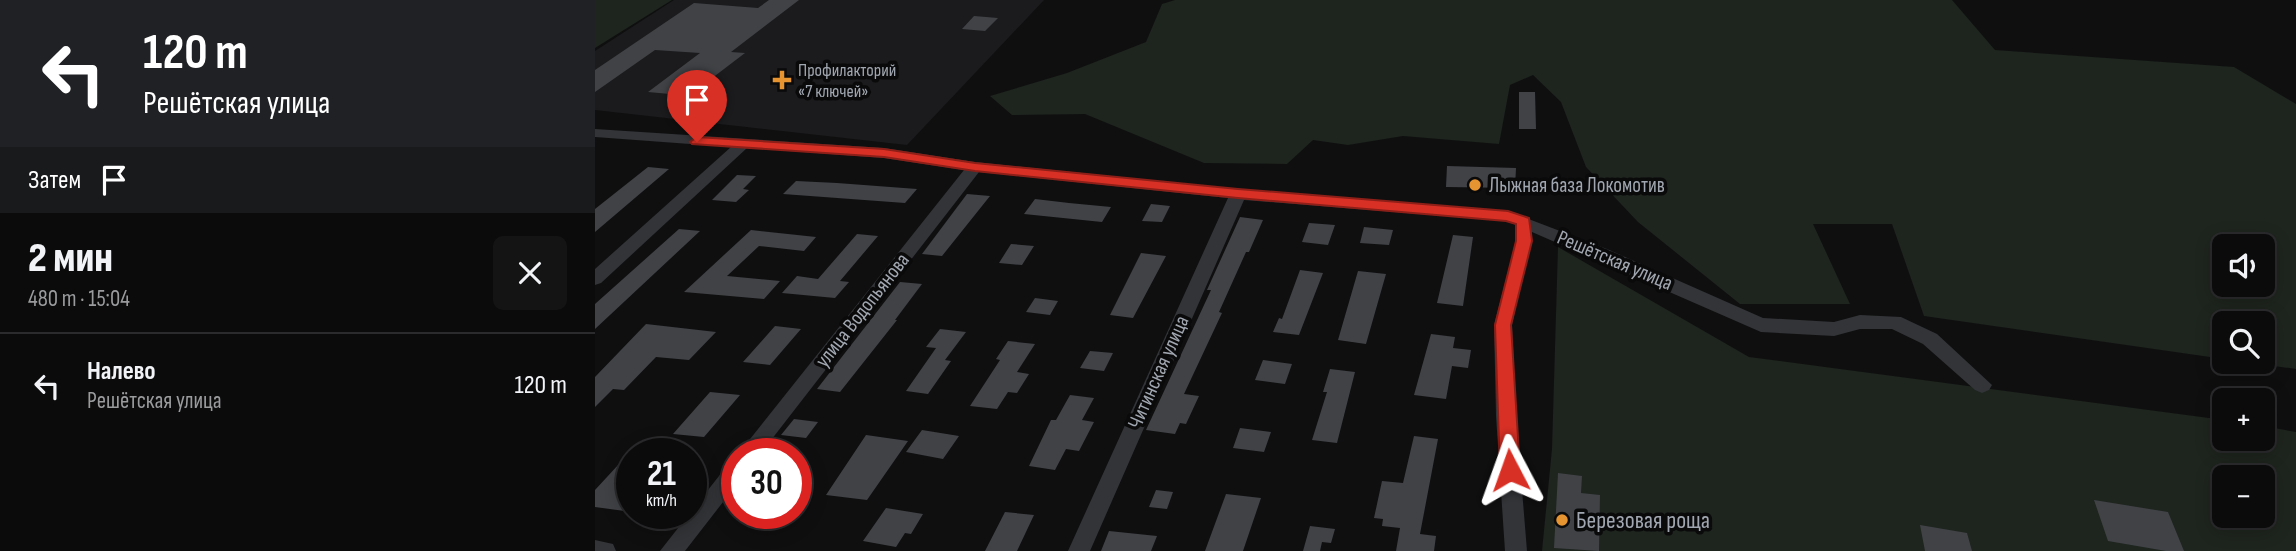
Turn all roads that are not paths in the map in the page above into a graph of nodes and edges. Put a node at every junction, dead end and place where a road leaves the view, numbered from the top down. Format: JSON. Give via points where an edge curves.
{"nodes":[{"id":1,"x":595,"y":133,"type":"edge"},
{"id":2,"x":742,"y":145,"type":"junction"},
{"id":3,"x":975,"y":167,"type":"junction"},
{"id":4,"x":1238,"y":194,"type":"junction"},
{"id":5,"x":1524,"y":222,"type":"junction"},
{"id":6,"x":595,"y":279,"type":"edge"},
{"id":7,"x":1982,"y":385,"type":"dead end"},
{"id":8,"x":761,"y":438,"type":"edge"},
{"id":9,"x":721,"y":488,"type":"edge"},
{"id":10,"x":595,"y":550,"type":"edge"},
{"id":11,"x":605,"y":551,"type":"edge"},
{"id":12,"x":671,"y":551,"type":"edge"},
{"id":13,"x":1079,"y":551,"type":"edge"},
{"id":14,"x":1516,"y":551,"type":"edge"}],
"edges":[{"from":1,"to":2,"type":"street","name":"Решётская улица"},
{"from":2,"to":3,"type":"street","name":"Решётская улица","via":[[884,153]]},
{"from":2,"to":6,"type":"street"},
{"from":3,"to":4,"type":"street","name":"Решётская улица"},
{"from":3,"to":8,"type":"street","name":"улица Водопьянова"},
{"from":4,"to":5,"type":"street","name":"Решётская улица","via":[[1508,216]]},
{"from":4,"to":13,"type":"street","name":"Читинская улица"},
{"from":5,"to":7,"type":"street","name":"Решётская улица","via":[[1761,325],[1834,329],[1860,322],[1894,322],[1930,340]]},
{"from":5,"to":14,"type":"street","via":[[1524,241],[1503,325]]},
{"from":9,"to":12,"type":"street"},
{"from":10,"to":11,"type":"street"}]}
